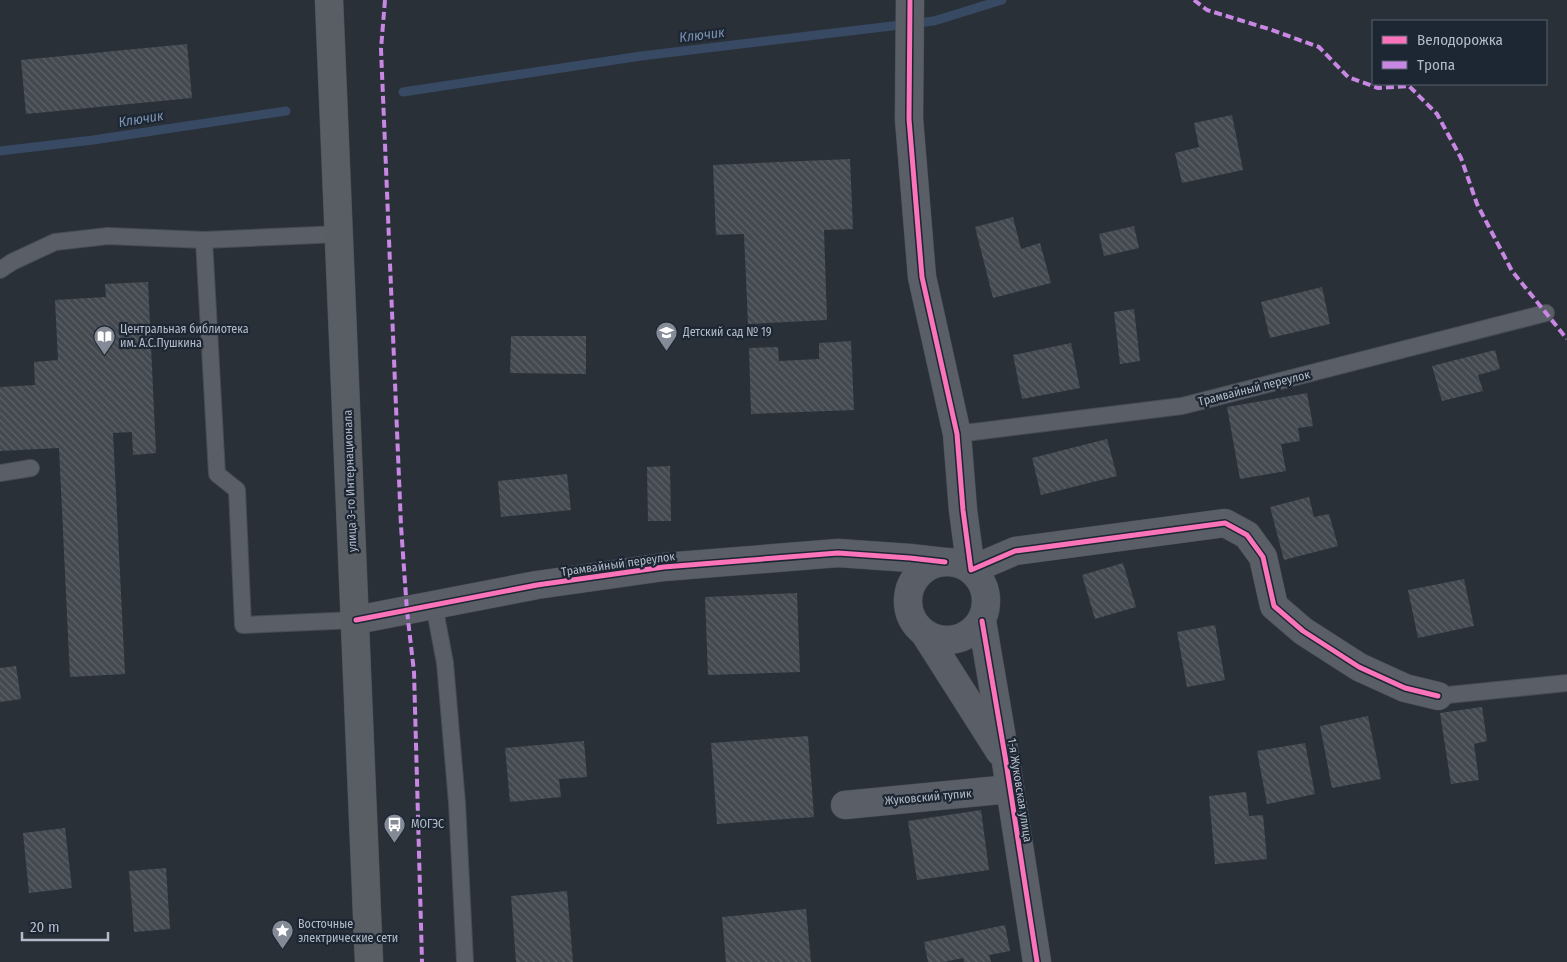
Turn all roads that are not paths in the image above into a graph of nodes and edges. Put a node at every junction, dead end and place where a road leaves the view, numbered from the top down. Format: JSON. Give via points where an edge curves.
{"nodes":[{"id":1,"x":329,"y":0,"type":"edge"},
{"id":2,"x":910,"y":0,"type":"edge"},
{"id":3,"x":340,"y":234,"type":"junction"},
{"id":4,"x":204,"y":240,"type":"junction"},
{"id":5,"x":0,"y":270,"type":"edge"},
{"id":6,"x":1546,"y":313,"type":"dead end"},
{"id":7,"x":957,"y":434,"type":"junction"},
{"id":8,"x":31,"y":468,"type":"dead end"},
{"id":9,"x":0,"y":473,"type":"edge"},
{"id":10,"x":870,"y":555,"type":"junction"},
{"id":11,"x":945,"y":562,"type":"junction"},
{"id":12,"x":971,"y":570,"type":"junction"},
{"id":13,"x":908,"y":595,"type":"junction"},
{"id":14,"x":434,"y":605,"type":"junction"},
{"id":15,"x":356,"y":620,"type":"junction"},
{"id":16,"x":982,"y":621,"type":"junction"},
{"id":17,"x":924,"y":634,"type":"junction"},
{"id":18,"x":1567,"y":683,"type":"edge"},
{"id":19,"x":1438,"y":696,"type":"joint"},
{"id":20,"x":1006,"y":762,"type":"junction"},
{"id":21,"x":1010,"y":789,"type":"junction"},
{"id":22,"x":845,"y":805,"type":"dead end"},
{"id":23,"x":369,"y":962,"type":"edge"},
{"id":24,"x":465,"y":962,"type":"edge"},
{"id":25,"x":1037,"y":962,"type":"edge"}],
"edges":[{"from":1,"to":3,"type":"main road","name":"улица 3-го Интернационала"},
{"from":2,"to":7,"type":"street","via":[[909,119],[922,277]]},
{"from":3,"to":4,"type":"lane"},
{"from":3,"to":15,"type":"main road","name":"улица 3-го Интернационала"},
{"from":4,"to":5,"type":"lane","via":[[108,236],[55,242]]},
{"from":4,"to":15,"type":"lane","via":[[217,474],[237,490],[243,625]]},
{"from":6,"to":7,"type":"lane","name":"Трамвайный переулок","via":[[1182,406]]},
{"from":7,"to":12,"type":"street"},
{"from":8,"to":9,"type":"lane"},
{"from":10,"to":11,"type":"street","name":"Трамвайный переулок"},
{"from":10,"to":13,"type":"street"},
{"from":10,"to":14,"type":"street","name":"Трамвайный переулок","via":[[838,553],[664,567],[537,585]]},
{"from":11,"to":12,"type":"street"},
{"from":11,"to":13,"type":"street","via":[[921,572]]},
{"from":12,"to":16,"type":"street","via":[[986,594]]},
{"from":12,"to":19,"type":"street","via":[[1016,550],[1225,522],[1247,535],[1263,557],[1274,606],[1303,630],[1359,667],[1405,688]]},
{"from":13,"to":17,"type":"street","via":[[908,609]]},
{"from":14,"to":15,"type":"street","name":"Трамвайный переулок"},
{"from":14,"to":24,"type":"lane","via":[[445,663]]},
{"from":15,"to":23,"type":"main road","name":"улица 3-го Интернационала"},
{"from":16,"to":17,"type":"street","via":[[973,632],[951,641],[937,640]]},
{"from":16,"to":20,"type":"street","name":"1-я Жуковская улица"},
{"from":17,"to":20,"type":"street"},
{"from":18,"to":19,"type":"lane"},
{"from":20,"to":21,"type":"street","name":"1-я Жуковская улица"},
{"from":21,"to":22,"type":"street","name":"Жуковский тупик"},
{"from":21,"to":25,"type":"street","name":"1-я Жуковская улица"}]}
